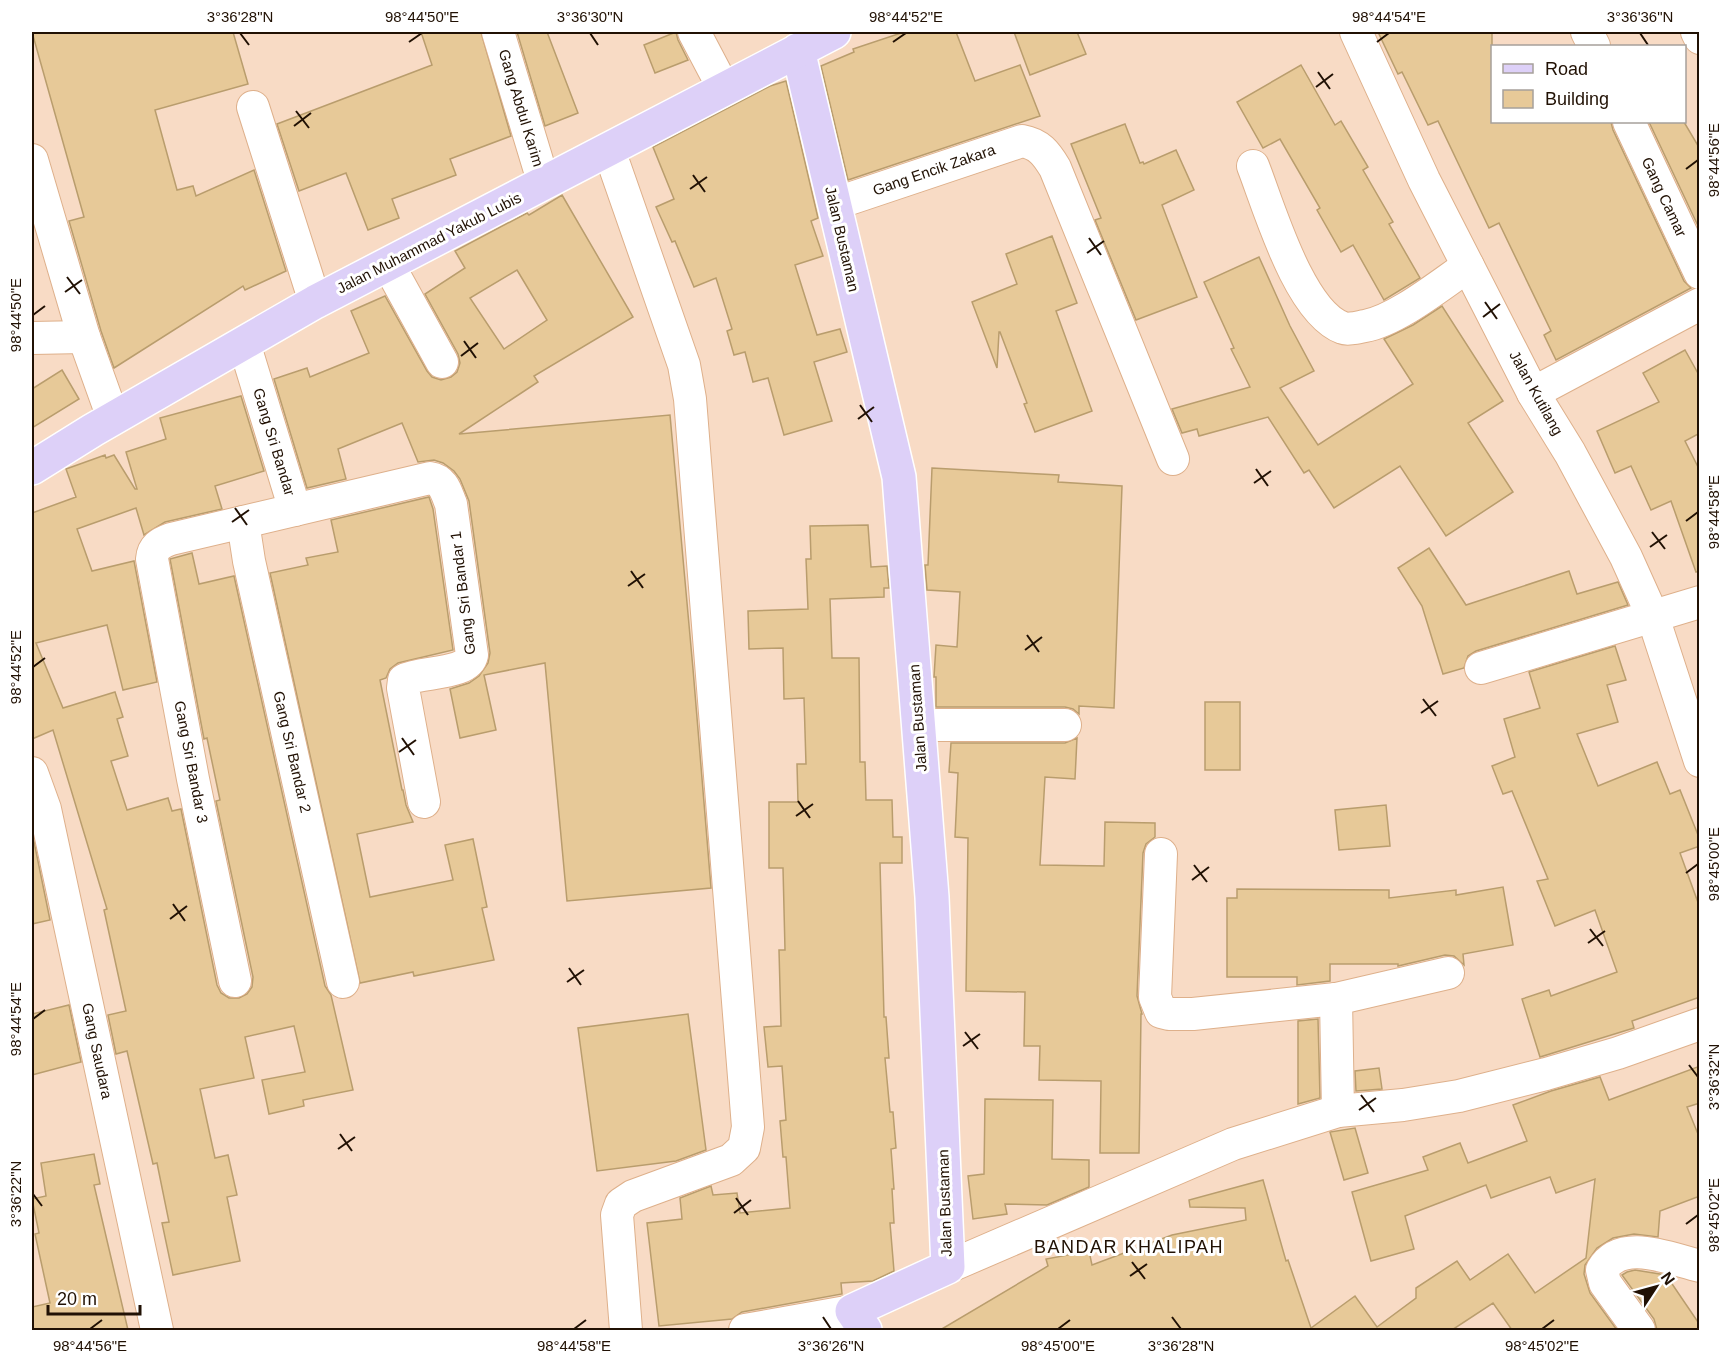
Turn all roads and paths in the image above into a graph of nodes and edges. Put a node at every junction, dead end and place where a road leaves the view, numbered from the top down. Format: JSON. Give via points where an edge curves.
{"nodes":[{"id":1,"x":498,"y":32,"type":"edge"},
{"id":2,"x":694,"y":32,"type":"edge"},
{"id":3,"x":834,"y":32,"type":"edge"},
{"id":4,"x":1356,"y":32,"type":"edge"},
{"id":5,"x":1697,"y":32,"type":"edge"},
{"id":6,"x":1700,"y":38,"type":"edge"},
{"id":7,"x":795,"y":41,"type":"edge"},
{"id":8,"x":724,"y":89,"type":"junction"},
{"id":9,"x":253,"y":107,"type":"dead end"},
{"id":10,"x":1629,"y":123,"type":"edge"},
{"id":11,"x":609,"y":150,"type":"junction"},
{"id":12,"x":32,"y":160,"type":"edge"},
{"id":13,"x":1253,"y":166,"type":"dead end"},
{"id":14,"x":544,"y":184,"type":"junction"},
{"id":15,"x":834,"y":204,"type":"junction"},
{"id":16,"x":388,"y":264,"type":"junction"},
{"id":17,"x":1468,"y":266,"type":"junction"},
{"id":18,"x":1700,"y":273,"type":"edge"},
{"id":19,"x":315,"y":302,"type":"junction"},
{"id":20,"x":1700,"y":304,"type":"edge"},
{"id":21,"x":84,"y":337,"type":"junction"},
{"id":22,"x":32,"y":338,"type":"edge"},
{"id":23,"x":244,"y":343,"type":"junction"},
{"id":24,"x":442,"y":362,"type":"dead end"},
{"id":25,"x":1533,"y":393,"type":"junction"},
{"id":26,"x":113,"y":418,"type":"junction"},
{"id":27,"x":1173,"y":459,"type":"dead end"},
{"id":28,"x":32,"y":468,"type":"edge"},
{"id":29,"x":295,"y":510,"type":"junction"},
{"id":30,"x":243,"y":522,"type":"junction"},
{"id":31,"x":158,"y":545,"type":"joint"},
{"id":32,"x":1700,"y":602,"type":"edge"},
{"id":33,"x":1653,"y":617,"type":"junction"},
{"id":34,"x":1481,"y":668,"type":"dead end"},
{"id":35,"x":1065,"y":724,"type":"dead end"},
{"id":36,"x":918,"y":725,"type":"junction"},
{"id":37,"x":1700,"y":761,"type":"edge"},
{"id":38,"x":32,"y":773,"type":"edge"},
{"id":39,"x":424,"y":802,"type":"dead end"},
{"id":40,"x":1161,"y":854,"type":"dead end"},
{"id":41,"x":1449,"y":974,"type":"dead end"},
{"id":42,"x":236,"y":981,"type":"dead end"},
{"id":43,"x":343,"y":982,"type":"dead end"},
{"id":44,"x":1336,"y":999,"type":"junction"},
{"id":45,"x":1700,"y":1024,"type":"edge"},
{"id":46,"x":1338,"y":1111,"type":"junction"},
{"id":47,"x":1700,"y":1266,"type":"edge"},
{"id":48,"x":948,"y":1267,"type":"junction"},
{"id":49,"x":859,"y":1321,"type":"edge"},
{"id":50,"x":157,"y":1330,"type":"edge"},
{"id":51,"x":626,"y":1330,"type":"edge"},
{"id":52,"x":745,"y":1330,"type":"edge"},
{"id":53,"x":1638,"y":1330,"type":"edge"}],
"edges":[{"from":1,"to":14,"type":"street","name":"Gang Abdul Karim"},
{"from":2,"to":8,"type":"street"},
{"from":3,"to":7,"type":"main road","name":"Jalan Muhammad Yakub Lubis"},
{"from":4,"to":17,"type":"street","name":"Jalan Kutilang"},
{"from":5,"to":6,"type":"street"},
{"from":7,"to":8,"type":"main road","name":"Jalan Muhammad Yakub Lubis"},
{"from":7,"to":15,"type":"main road","name":"Jalan Bustaman"},
{"from":8,"to":11,"type":"main road","name":"Jalan Muhammad Yakub Lubis"},
{"from":9,"to":19,"type":"street"},
{"from":10,"to":18,"type":"street","name":"Gang Camar"},
{"from":11,"to":14,"type":"main road","name":"Jalan Muhammad Yakub Lubis"},
{"from":11,"to":51,"type":"street","via":[[684,365],[690,399],[748,1127],[744,1148],[731,1160],[621,1204],[617,1215]]},
{"from":12,"to":21,"type":"street"},
{"from":13,"to":17,"type":"street","via":[[1294,273],[1315,305],[1329,320],[1344,328],[1367,326],[1393,316]]},
{"from":14,"to":16,"type":"main road","name":"Jalan Muhammad Yakub Lubis"},
{"from":15,"to":27,"type":"street","name":"Gang Encik Zakara","via":[[1022,141],[1034,143],[1055,168]]},
{"from":15,"to":36,"type":"main road","name":"Jalan Bustaman","via":[[899,477]]},
{"from":16,"to":19,"type":"main road","name":"Jalan Muhammad Yakub Lubis"},
{"from":16,"to":24,"type":"street"},
{"from":17,"to":25,"type":"street","name":"Jalan Kutilang"},
{"from":19,"to":23,"type":"main road","name":"Jalan Muhammad Yakub Lubis"},
{"from":20,"to":25,"type":"street"},
{"from":21,"to":22,"type":"street"},
{"from":21,"to":26,"type":"street"},
{"from":23,"to":26,"type":"main road","name":"Jalan Muhammad Yakub Lubis"},
{"from":23,"to":29,"type":"street","name":"Gang Sri Bandar"},
{"from":25,"to":33,"type":"street","name":"Jalan Kutilang","via":[[1626,557]]},
{"from":26,"to":28,"type":"main road","name":"Jalan Muhammad Yakub Lubis"},
{"from":29,"to":30,"type":"street","name":"Gang Sri Bandar"},
{"from":29,"to":39,"type":"street","name":"Gang Sri Bandar 1","via":[[430,478],[438,479],[444,486],[451,504],[472,655],[471,662],[463,668],[404,680]]},
{"from":30,"to":31,"type":"street","name":"Gang Sri Bandar"},
{"from":30,"to":43,"type":"street","name":"Gang Sri Bandar 2"},
{"from":31,"to":42,"type":"street","name":"Gang Sri Bandar 3","via":[[152,559]]},
{"from":32,"to":33,"type":"street"},
{"from":33,"to":34,"type":"street"},
{"from":33,"to":37,"type":"street","name":"Jalan Kutilang"},
{"from":35,"to":36,"type":"street"},
{"from":36,"to":48,"type":"main road","name":"Jalan Bustaman","via":[[932,897]]},
{"from":38,"to":50,"type":"street","name":"Gang Saudara","via":[[45,809]]},
{"from":40,"to":44,"type":"street","via":[[1155,997],[1161,1012],[1193,1014]]},
{"from":41,"to":44,"type":"street"},
{"from":44,"to":46,"type":"street"},
{"from":45,"to":46,"type":"street","via":[[1618,1053],[1459,1096],[1403,1106]]},
{"from":46,"to":48,"type":"street","via":[[1233,1144]]},
{"from":47,"to":53,"type":"street","via":[[1634,1251],[1606,1262],[1602,1270],[1605,1283]]},
{"from":48,"to":49,"type":"main road","name":"Jalan Bustaman"},
{"from":49,"to":52,"type":"street"}]}
